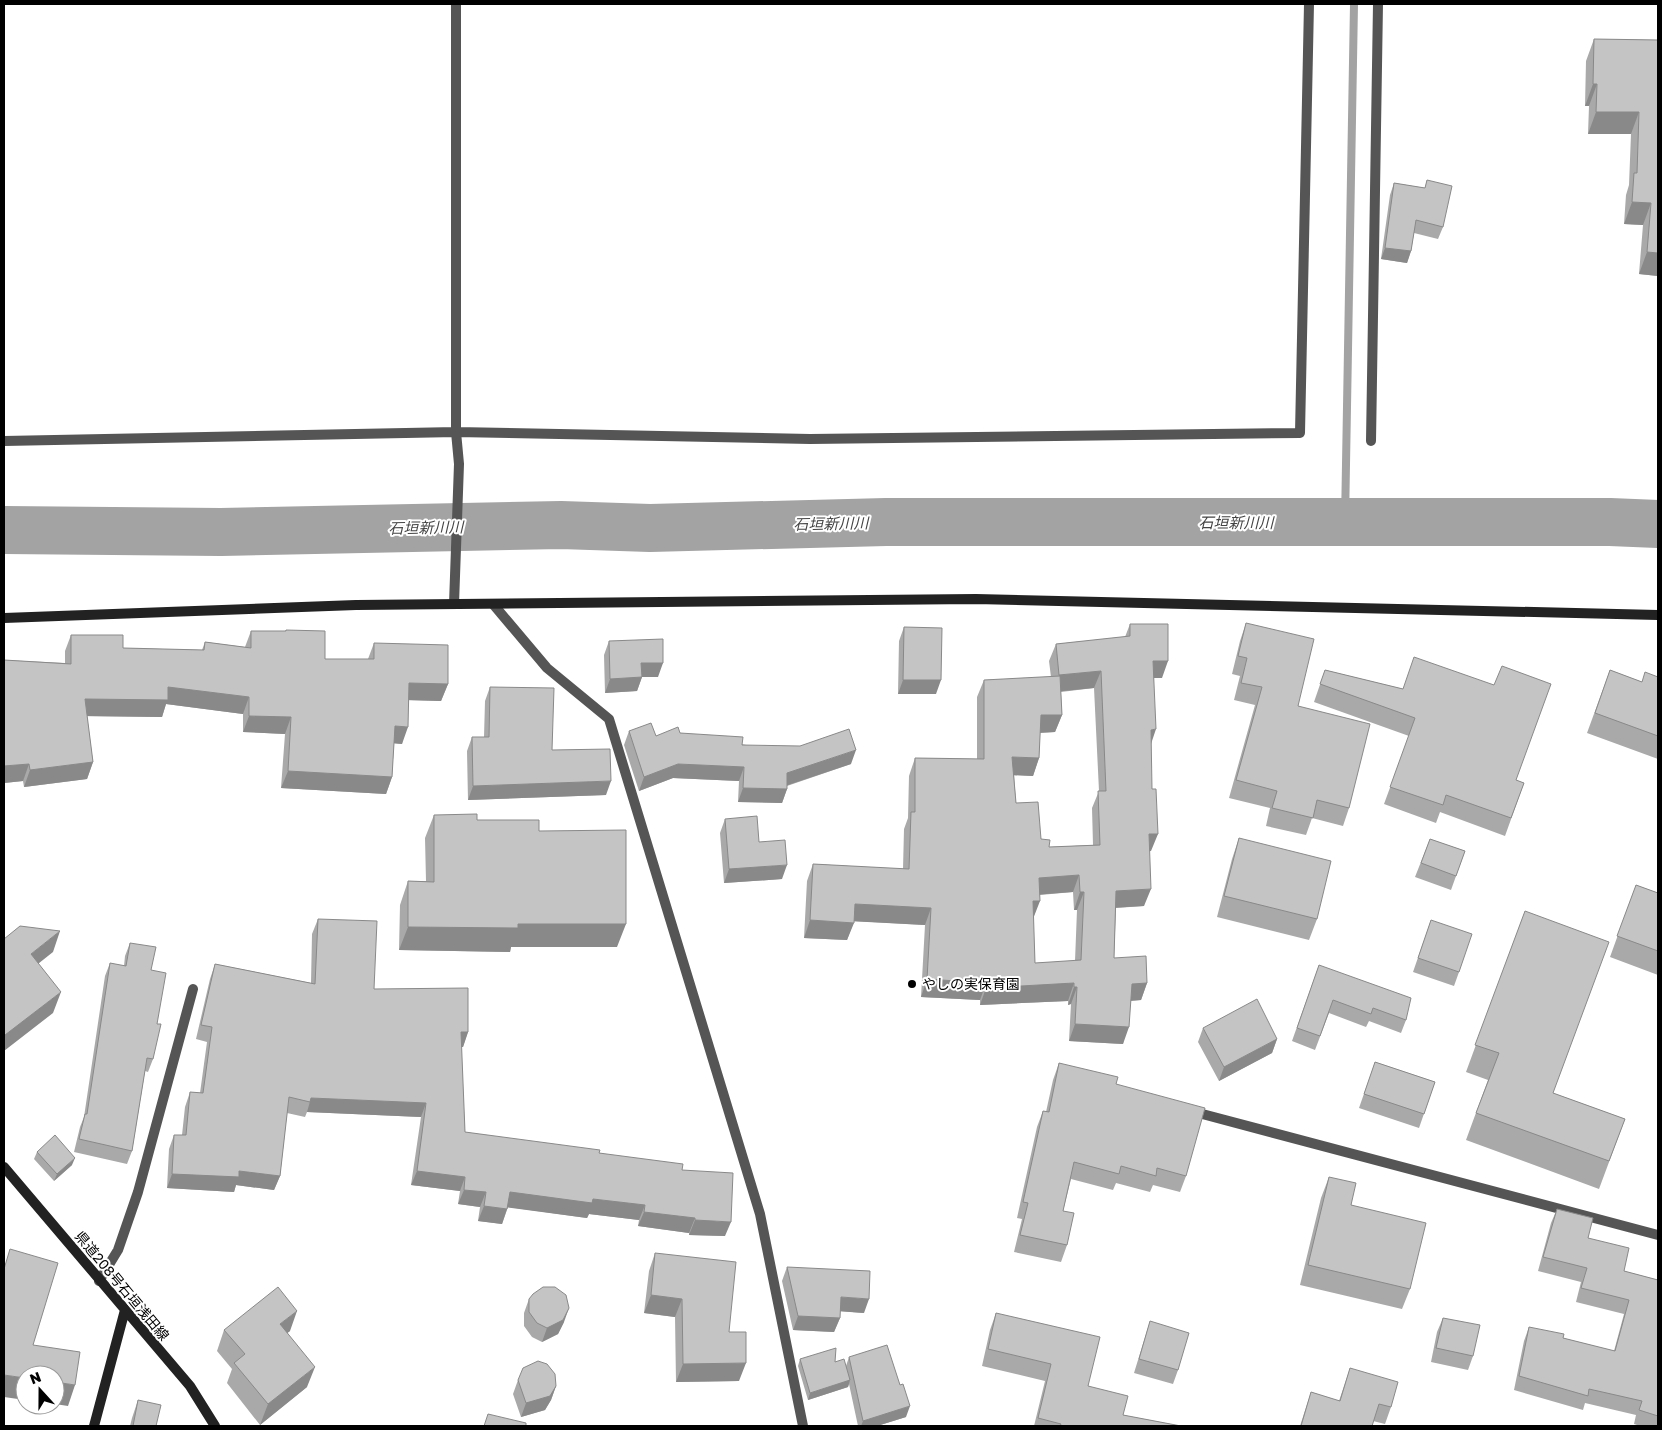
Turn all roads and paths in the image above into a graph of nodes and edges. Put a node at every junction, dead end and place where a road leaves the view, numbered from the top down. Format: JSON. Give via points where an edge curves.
{"nodes":[{"id":1,"x":456,"y":4,"type":"edge"},
{"id":2,"x":1309,"y":4,"type":"edge"},
{"id":3,"x":1378,"y":4,"type":"edge"},
{"id":4,"x":456,"y":432,"type":"junction"},
{"id":5,"x":4,"y":441,"type":"edge"},
{"id":6,"x":1371,"y":441,"type":"dead end"},
{"id":7,"x":454,"y":604,"type":"junction"},
{"id":8,"x":493,"y":604,"type":"junction"},
{"id":9,"x":1658,"y":615,"type":"edge"},
{"id":10,"x":4,"y":618,"type":"edge"},
{"id":11,"x":193,"y":989,"type":"dead end"},
{"id":12,"x":1178,"y":1107,"type":"edge"},
{"id":13,"x":4,"y":1167,"type":"edge"},
{"id":14,"x":1658,"y":1235,"type":"edge"},
{"id":15,"x":99,"y":1281,"type":"junction"},
{"id":16,"x":125,"y":1310,"type":"junction"},
{"id":17,"x":94,"y":1426,"type":"edge"},
{"id":18,"x":215,"y":1426,"type":"edge"},
{"id":19,"x":803,"y":1426,"type":"edge"}],
"edges":[{"from":1,"to":4,"type":"street"},
{"from":2,"to":4,"type":"street","via":[[1300,434],[810,439]]},
{"from":3,"to":6,"type":"street"},
{"from":4,"to":5,"type":"street"},
{"from":4,"to":7,"type":"street","via":[[459,464]]},
{"from":7,"to":8,"type":"street"},
{"from":7,"to":10,"type":"street"},
{"from":8,"to":9,"type":"street","via":[[976,598]]},
{"from":8,"to":19,"type":"street","via":[[547,668],[609,719],[760,1214]]},
{"from":11,"to":15,"type":"street","via":[[138,1192],[118,1250]]},
{"from":12,"to":14,"type":"street"},
{"from":13,"to":15,"type":"street","name":"県道208号石垣浅田線"},
{"from":15,"to":16,"type":"street","name":"県道208号石垣浅田線"},
{"from":16,"to":17,"type":"street"},
{"from":16,"to":18,"type":"street","name":"県道208号石垣浅田線","via":[[190,1386]]}]}
